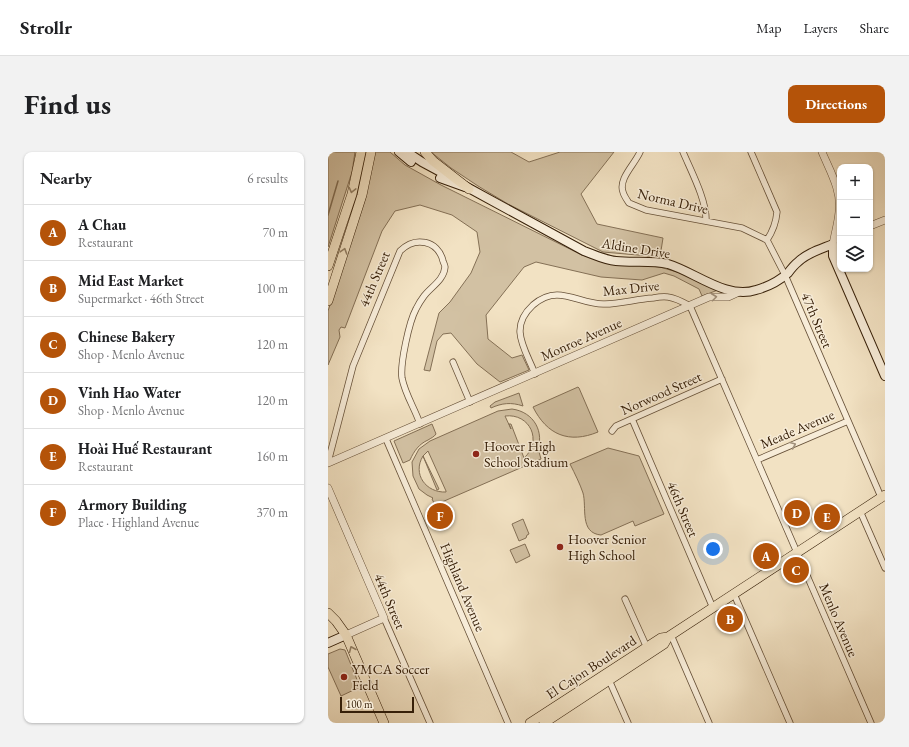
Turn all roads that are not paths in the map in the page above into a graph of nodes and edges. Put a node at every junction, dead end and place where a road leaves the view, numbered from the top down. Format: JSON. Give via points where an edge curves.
{"nodes":[{"id":1,"x":361,"y":152,"type":"edge"},
{"id":2,"x":371,"y":152,"type":"edge"},
{"id":3,"x":399,"y":152,"type":"edge"},
{"id":4,"x":407,"y":152,"type":"edge"},
{"id":5,"x":425,"y":152,"type":"edge"},
{"id":6,"x":640,"y":152,"type":"edge"},
{"id":7,"x":682,"y":152,"type":"edge"},
{"id":8,"x":751,"y":152,"type":"edge"},
{"id":9,"x":822,"y":152,"type":"edge"},
{"id":10,"x":469,"y":189,"type":"junction"},
{"id":11,"x":885,"y":220,"type":"edge"},
{"id":12,"x":706,"y":221,"type":"junction"},
{"id":13,"x":873,"y":225,"type":"edge"},
{"id":14,"x":767,"y":240,"type":"junction"},
{"id":15,"x":836,"y":242,"type":"edge"},
{"id":16,"x":328,"y":266,"type":"edge"},
{"id":17,"x":785,"y":275,"type":"junction"},
{"id":18,"x":739,"y":292,"type":"junction"},
{"id":19,"x":328,"y":301,"type":"edge"},
{"id":20,"x":690,"y":306,"type":"junction"},
{"id":21,"x":453,"y":362,"type":"dead end"},
{"id":22,"x":535,"y":374,"type":"junction"},
{"id":23,"x":885,"y":376,"type":"edge"},
{"id":24,"x":722,"y":379,"type":"junction"},
{"id":25,"x":470,"y":402,"type":"junction"},
{"id":26,"x":632,"y":419,"type":"junction"},
{"id":27,"x":848,"y":421,"type":"junction"},
{"id":28,"x":420,"y":424,"type":"junction"},
{"id":29,"x":612,"y":431,"type":"dead end"},
{"id":30,"x":386,"y":439,"type":"junction"},
{"id":31,"x":757,"y":460,"type":"junction"},
{"id":32,"x":328,"y":462,"type":"edge"},
{"id":33,"x":328,"y":488,"type":"edge"},
{"id":34,"x":883,"y":496,"type":"edge"},
{"id":35,"x":860,"y":511,"type":"junction"},
{"id":36,"x":797,"y":553,"type":"junction"},
{"id":37,"x":885,"y":568,"type":"edge"},
{"id":38,"x":734,"y":594,"type":"junction"},
{"id":39,"x":626,"y":599,"type":"dead end"},
{"id":40,"x":713,"y":608,"type":"junction"},
{"id":41,"x":328,"y":613,"type":"edge"},
{"id":42,"x":384,"y":618,"type":"junction"},
{"id":43,"x":346,"y":635,"type":"junction"},
{"id":44,"x":670,"y":636,"type":"junction"},
{"id":45,"x":328,"y":643,"type":"edge"},
{"id":46,"x":648,"y":650,"type":"junction"},
{"id":47,"x":608,"y":677,"type":"junction"},
{"id":48,"x":544,"y":721,"type":"edge"},
{"id":49,"x":384,"y":723,"type":"edge"},
{"id":50,"x":430,"y":723,"type":"edge"},
{"id":51,"x":508,"y":723,"type":"edge"},
{"id":52,"x":530,"y":723,"type":"edge"},
{"id":53,"x":628,"y":723,"type":"edge"},
{"id":54,"x":709,"y":723,"type":"edge"},
{"id":55,"x":790,"y":723,"type":"edge"},
{"id":56,"x":871,"y":723,"type":"edge"}],
"edges":[{"from":1,"to":16,"type":"main road","one_way":true,"via":[[352,194]]},
{"from":19,"to":2,"type":"main road","one_way":true,"via":[[362,195]]},
{"from":3,"to":10,"type":"main road","name":"Aldine Drive","via":[[434,175]]},
{"from":4,"to":10,"type":"main road","name":"Aldine Drive"},
{"from":5,"to":10,"type":"main road"},
{"from":6,"to":12,"type":"street","name":"Norma Drive","via":[[622,182],[622,191],[629,203],[646,210]]},
{"from":7,"to":12,"type":"street","via":[[704,203]]},
{"from":8,"to":14,"type":"street","via":[[777,212],[772,232]]},
{"from":9,"to":15,"type":"street","via":[[838,192]]},
{"from":10,"to":18,"type":"main road","name":"Aldine Drive","via":[[584,251],[616,261],[668,264],[705,281]]},
{"from":11,"to":13,"type":"street"},
{"from":12,"to":14,"type":"street","name":"Norma Drive","via":[[742,228]]},
{"from":14,"to":17,"type":"street","name":"47th Street"},
{"from":15,"to":17,"type":"main road","name":"Monroe Avenue","via":[[806,256]]},
{"from":15,"to":23,"type":"main road","via":[[834,256]]},
{"from":17,"to":18,"type":"main road","name":"Monroe Avenue","via":[[775,283],[756,291]]},
{"from":17,"to":27,"type":"street","name":"47th Street"},
{"from":20,"to":18,"type":"street","name":"Monroe Avenue","one_way":true,"via":[[709,298],[728,297]]},
{"from":20,"to":22,"type":"street","name":"Monroe Avenue"},
{"from":20,"to":22,"type":"street","name":"Max Drive","via":[[667,296],[605,304],[556,295],[543,297],[522,316],[519,328],[520,337]]},
{"from":20,"to":24,"type":"street","name":"Menlo Avenue"},
{"from":21,"to":25,"type":"street"},
{"from":22,"to":25,"type":"street","name":"Monroe Avenue"},
{"from":24,"to":26,"type":"street","name":"Norwood Street"},
{"from":24,"to":31,"type":"street","name":"Menlo Avenue"},
{"from":25,"to":28,"type":"street","name":"Monroe Avenue"},
{"from":26,"to":29,"type":"street","name":"Norwood Street","via":[[616,426]]},
{"from":26,"to":40,"type":"street","name":"46th Street"},
{"from":31,"to":27,"type":"street","name":"Meade Avenue","one_way":true},
{"from":27,"to":34,"type":"street","name":"47th Street"},
{"from":28,"to":30,"type":"street","name":"Monroe Avenue"},
{"from":28,"to":32,"type":"street","name":"44th Street","via":[[402,378],[402,366],[410,323],[416,309],[442,277],[445,267],[441,253],[435,247],[430,244],[413,243],[404,247],[398,255],[352,366]]},
{"from":30,"to":32,"type":"street","name":"Monroe Avenue"},
{"from":30,"to":51,"type":"street","name":"Highland Avenue"},
{"from":31,"to":36,"type":"street","name":"Menlo Avenue"},
{"from":33,"to":42,"type":"street","name":"44th Street"},
{"from":34,"to":35,"type":"main road","name":"El Cajon Boulevard"},
{"from":35,"to":36,"type":"main road","name":"El Cajon Boulevard"},
{"from":35,"to":37,"type":"street"},
{"from":36,"to":38,"type":"main road","name":"El Cajon Boulevard"},
{"from":36,"to":56,"type":"street","name":"Menlo Avenue"},
{"from":38,"to":40,"type":"main road","name":"El Cajon Boulevard"},
{"from":38,"to":55,"type":"street"},
{"from":39,"to":46,"type":"street"},
{"from":40,"to":44,"type":"main road","name":"El Cajon Boulevard"},
{"from":41,"to":43,"type":"main road"},
{"from":42,"to":43,"type":"street"},
{"from":42,"to":50,"type":"street","name":"44th Street"},
{"from":43,"to":45,"type":"main road"},
{"from":49,"to":43,"type":"main road","one_way":true},
{"from":44,"to":46,"type":"main road","name":"El Cajon Boulevard","via":[[660,638]]},
{"from":44,"to":54,"type":"street"},
{"from":46,"to":47,"type":"main road","name":"El Cajon Boulevard"},
{"from":47,"to":48,"type":"main road","name":"El Cajon Boulevard"},
{"from":47,"to":48,"type":"main road","name":"El Cajon Boulevard","via":[[594,686],[592,691]]},
{"from":47,"to":53,"type":"street"},
{"from":48,"to":52,"type":"main road","name":"El Cajon Boulevard"}]}
